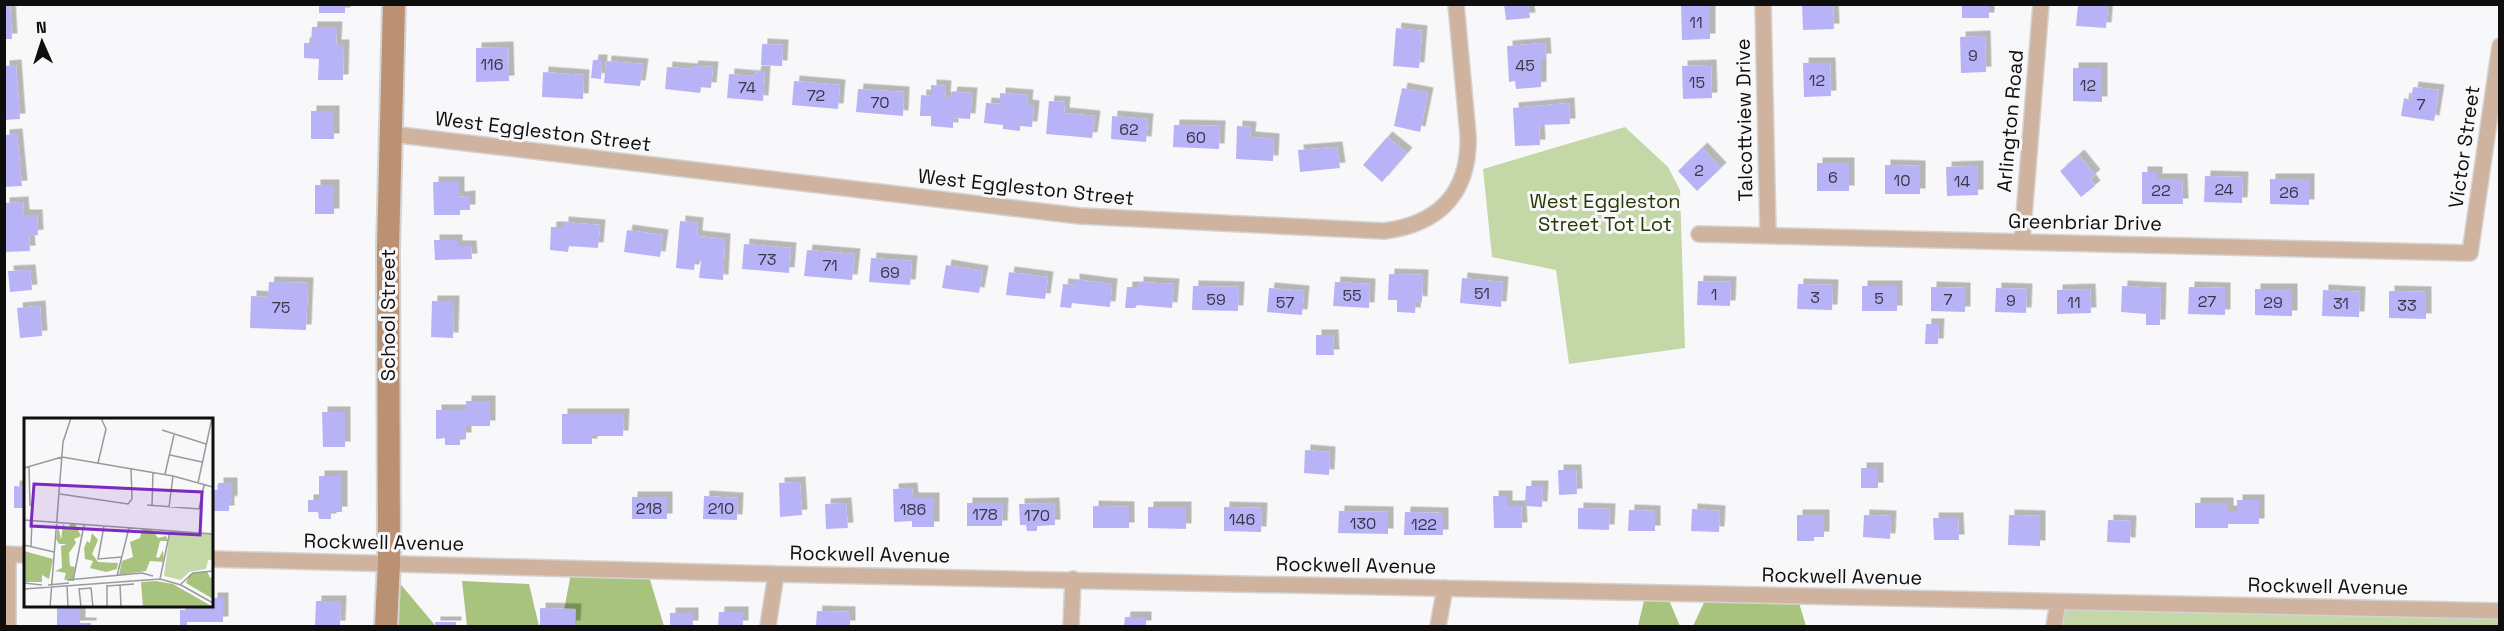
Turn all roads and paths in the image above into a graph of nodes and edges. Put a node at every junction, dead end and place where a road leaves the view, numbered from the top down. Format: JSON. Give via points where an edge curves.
{"nodes":[{"id":1,"x":394,"y":4,"type":"edge"},
{"id":2,"x":1456,"y":4,"type":"edge"},
{"id":3,"x":1763,"y":4,"type":"edge"},
{"id":4,"x":2041,"y":4,"type":"edge"},
{"id":5,"x":2499,"y":46,"type":"edge"},
{"id":6,"x":391,"y":134,"type":"junction"},
{"id":7,"x":1700,"y":234,"type":"dead end"},
{"id":8,"x":1768,"y":234,"type":"junction"},
{"id":9,"x":2022,"y":241,"type":"junction"},
{"id":10,"x":2470,"y":253,"type":"joint"},
{"id":11,"x":6,"y":554,"type":"edge"},
{"id":12,"x":24,"y":555,"type":"edge"},
{"id":13,"x":213,"y":559,"type":"edge"},
{"id":14,"x":388,"y":562,"type":"junction"},
{"id":15,"x":776,"y":574,"type":"junction"},
{"id":16,"x":1073,"y":579,"type":"junction"},
{"id":17,"x":1445,"y":588,"type":"junction"},
{"id":18,"x":2058,"y":602,"type":"junction"},
{"id":19,"x":2499,"y":611,"type":"edge"},
{"id":20,"x":8,"y":627,"type":"edge"},
{"id":21,"x":386,"y":627,"type":"edge"},
{"id":22,"x":768,"y":627,"type":"edge"},
{"id":23,"x":1071,"y":627,"type":"edge"},
{"id":24,"x":1438,"y":627,"type":"edge"},
{"id":25,"x":2054,"y":627,"type":"edge"}],
"edges":[{"from":1,"to":6,"type":"main road","name":"School Street"},
{"from":2,"to":6,"type":"street","name":"West Eggleston Street","via":[[1468,135],[1466,170],[1456,192],[1440,210],[1399,229],[1080,216]]},
{"from":3,"to":8,"type":"street","name":"Talcottview Drive"},
{"from":4,"to":9,"type":"street","name":"Arlington Road"},
{"from":5,"to":10,"type":"street","name":"Victor Street"},
{"from":6,"to":14,"type":"main road","name":"School Street"},
{"from":7,"to":8,"type":"street","name":"Greenbriar Drive"},
{"from":8,"to":9,"type":"street","name":"Greenbriar Drive"},
{"from":9,"to":10,"type":"street","name":"Greenbriar Drive"},
{"from":11,"to":12,"type":"street"},
{"from":11,"to":20,"type":"street"},
{"from":13,"to":14,"type":"street","name":"Rockwell Avenue"},
{"from":14,"to":15,"type":"street","name":"Rockwell Avenue"},
{"from":14,"to":21,"type":"main road","name":"School Street"},
{"from":15,"to":16,"type":"street","name":"Rockwell Avenue"},
{"from":15,"to":22,"type":"street"},
{"from":16,"to":17,"type":"street","name":"Rockwell Avenue"},
{"from":16,"to":23,"type":"street"},
{"from":17,"to":18,"type":"street","name":"Rockwell Avenue"},
{"from":17,"to":24,"type":"street"},
{"from":18,"to":19,"type":"street","name":"Rockwell Avenue"},
{"from":18,"to":25,"type":"street"}]}
